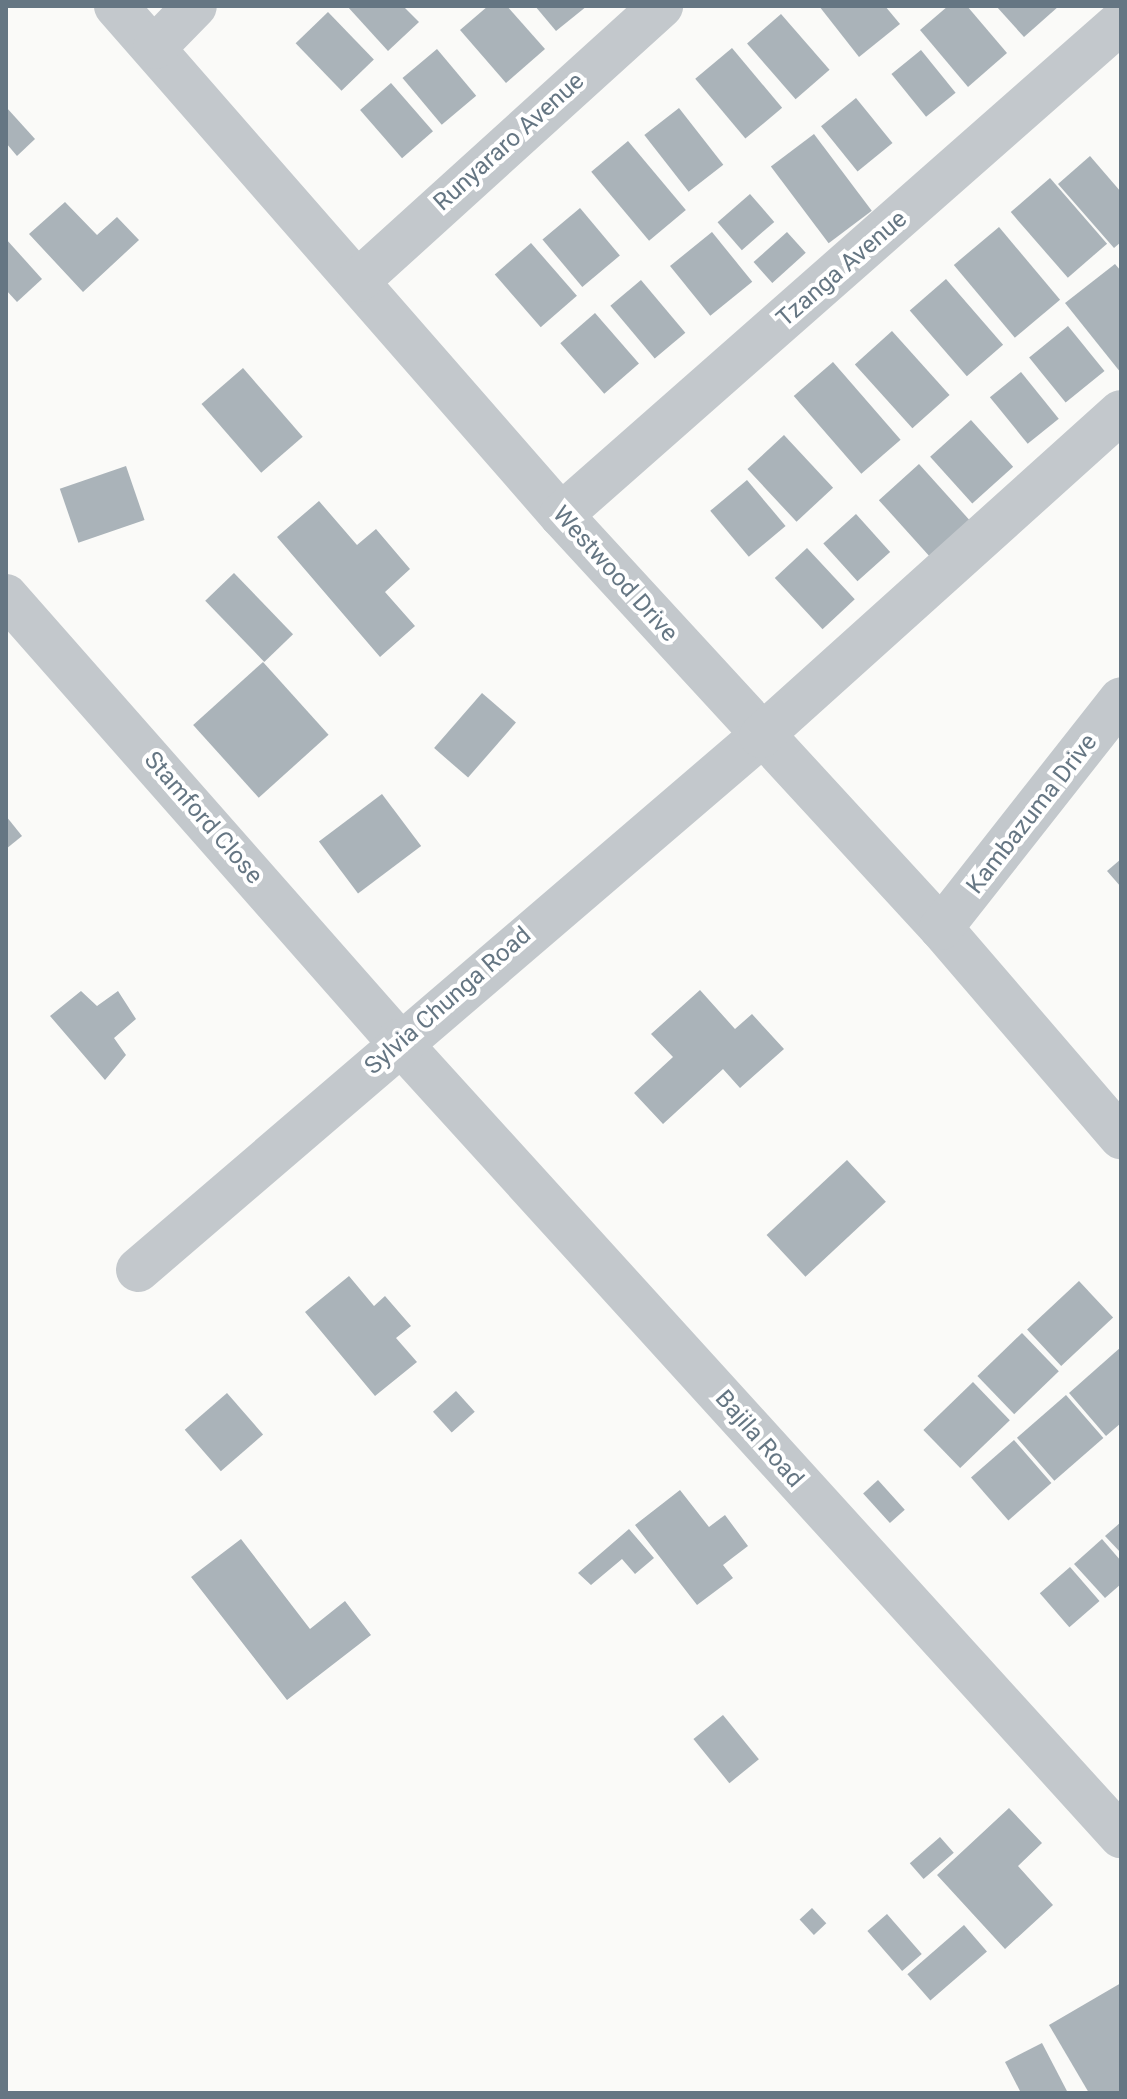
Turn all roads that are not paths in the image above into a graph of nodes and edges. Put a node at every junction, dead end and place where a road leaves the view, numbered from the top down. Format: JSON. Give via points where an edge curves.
{"nodes":[{"id":1,"x":116,"y":6,"type":"edge"},
{"id":2,"x":195,"y":6,"type":"edge"},
{"id":3,"x":661,"y":6,"type":"edge"},
{"id":4,"x":1121,"y":22,"type":"edge"},
{"id":5,"x":155,"y":47,"type":"junction"},
{"id":6,"x":359,"y":280,"type":"junction"},
{"id":7,"x":1121,"y":412,"type":"edge"},
{"id":8,"x":561,"y":515,"type":"junction"},
{"id":9,"x":6,"y":596,"type":"edge"},
{"id":10,"x":1121,"y":699,"type":"edge"},
{"id":11,"x":761,"y":736,"type":"junction"},
{"id":12,"x":941,"y":928,"type":"junction"},
{"id":13,"x":398,"y":1041,"type":"junction"},
{"id":14,"x":1121,"y":1137,"type":"edge"},
{"id":15,"x":138,"y":1270,"type":"dead end"},
{"id":16,"x":1121,"y":1836,"type":"edge"}],
"edges":[{"from":1,"to":5,"type":"street","name":"Westwood Drive"},
{"from":2,"to":5,"type":"street"},
{"from":3,"to":6,"type":"street","name":"Runyararo Avenue"},
{"from":4,"to":8,"type":"street","name":"Tzanga Avenue"},
{"from":5,"to":6,"type":"street","name":"Westwood Drive"},
{"from":6,"to":8,"type":"street","name":"Westwood Drive"},
{"from":7,"to":11,"type":"street","name":"Sylvia Chunga Road"},
{"from":8,"to":11,"type":"street","name":"Westwood Drive"},
{"from":9,"to":13,"type":"street","name":"Stamford Close"},
{"from":10,"to":12,"type":"street","name":"Kambazuma Drive"},
{"from":11,"to":12,"type":"street","name":"Westwood Drive"},
{"from":11,"to":13,"type":"street","name":"Sylvia Chunga Road"},
{"from":12,"to":14,"type":"street","name":"Westwood Drive"},
{"from":13,"to":15,"type":"street","name":"Sylvia Chunga Road"},
{"from":13,"to":16,"type":"street","name":"Bajila Road"}]}
